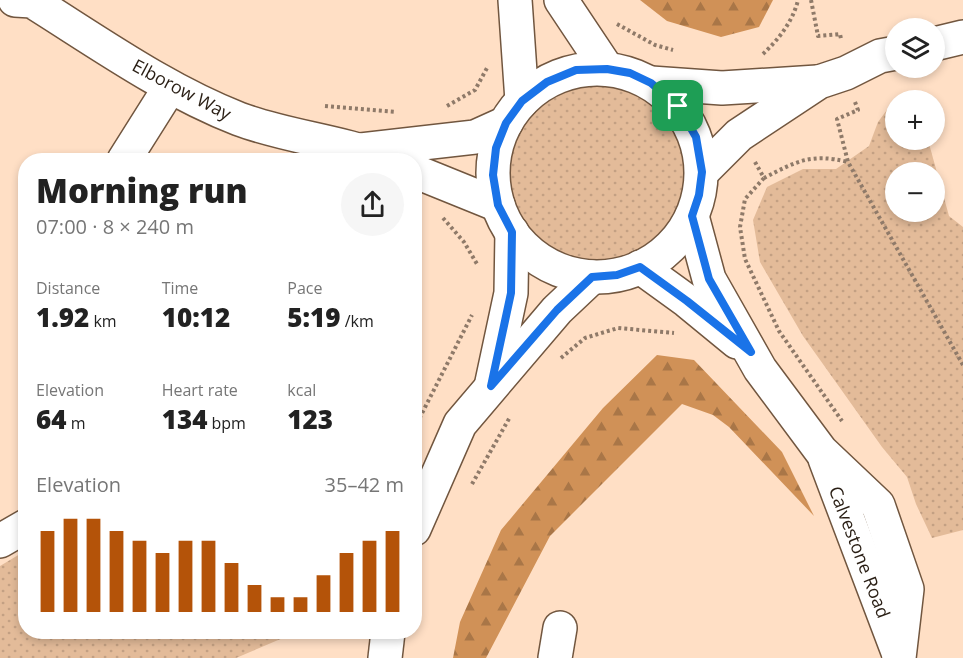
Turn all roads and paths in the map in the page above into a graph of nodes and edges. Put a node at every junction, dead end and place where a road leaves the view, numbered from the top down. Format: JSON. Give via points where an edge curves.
{"nodes":[{"id":1,"x":15,"y":0,"type":"edge"},
{"id":2,"x":515,"y":0,"type":"edge"},
{"id":3,"x":561,"y":0,"type":"edge"},
{"id":4,"x":963,"y":37,"type":"edge"},
{"id":5,"x":945,"y":41,"type":"edge"},
{"id":6,"x":885,"y":55,"type":"edge"},
{"id":7,"x":607,"y":69,"type":"junction"},
{"id":8,"x":819,"y":82,"type":"junction"},
{"id":9,"x":651,"y":83,"type":"junction"},
{"id":10,"x":170,"y":87,"type":"junction"},
{"id":11,"x":317,"y":105,"type":"dead end"},
{"id":12,"x":405,"y":111,"type":"dead end"},
{"id":13,"x":514,"y":112,"type":"junction"},
{"id":14,"x":128,"y":153,"type":"edge"},
{"id":15,"x":366,"y":153,"type":"edge"},
{"id":16,"x":386,"y":153,"type":"edge"},
{"id":17,"x":848,"y":162,"type":"dead end"},
{"id":18,"x":702,"y":172,"type":"junction"},
{"id":19,"x":422,"y":175,"type":"edge"},
{"id":20,"x":764,"y":178,"type":"dead end"},
{"id":21,"x":692,"y":216,"type":"junction"},
{"id":22,"x":505,"y":219,"type":"junction"},
{"id":23,"x":745,"y":259,"type":"dead end"},
{"id":24,"x":640,"y":267,"type":"junction"},
{"id":25,"x":592,"y":277,"type":"junction"},
{"id":26,"x":684,"y":334,"type":"dead end"},
{"id":27,"x":751,"y":352,"type":"junction"},
{"id":28,"x":554,"y":364,"type":"dead end"},
{"id":29,"x":963,"y":365,"type":"edge"},
{"id":30,"x":491,"y":386,"type":"junction"},
{"id":31,"x":513,"y":413,"type":"dead end"},
{"id":32,"x":467,"y":491,"type":"dead end"},
{"id":33,"x":422,"y":511,"type":"edge"},
{"id":34,"x":18,"y":531,"type":"edge"},
{"id":35,"x":0,"y":541,"type":"edge"},
{"id":36,"x":387,"y":639,"type":"edge"},
{"id":37,"x":899,"y":656,"type":"edge"},
{"id":38,"x":385,"y":658,"type":"edge"}],
"edges":[{"from":1,"to":10,"type":"street","name":"Elborow Way","via":[[32,2]]},
{"from":2,"to":13,"type":"street"},
{"from":3,"to":7,"type":"street"},
{"from":4,"to":5,"type":"street"},
{"from":6,"to":8,"type":"street"},
{"from":7,"to":9,"type":"street","via":[[630,73]]},
{"from":7,"to":13,"type":"street","via":[[576,70],[547,82]]},
{"from":8,"to":9,"type":"street","via":[[722,88]]},
{"from":8,"to":18,"type":"street","via":[[739,135]]},
{"from":9,"to":18,"type":"street","via":[[678,106],[696,137]]},
{"from":10,"to":14,"type":"street"},
{"from":10,"to":15,"type":"street","name":"Elborow Way","via":[[239,119]]},
{"from":11,"to":12,"type":"path"},
{"from":13,"to":16,"type":"street","name":"Elborow Way","via":[[475,138]]},
{"from":13,"to":22,"type":"street","via":[[496,148],[493,175]]},
{"from":17,"to":29,"type":"path"},
{"from":18,"to":21,"type":"street"},
{"from":19,"to":22,"type":"street"},
{"from":20,"to":23,"type":"path","via":[[746,199],[740,227]]},
{"from":21,"to":24,"type":"street","via":[[680,237],[662,255]]},
{"from":21,"to":27,"type":"street","name":"Calvestone Road","via":[[709,279]]},
{"from":22,"to":25,"type":"street","via":[[533,255],[561,271]]},
{"from":22,"to":30,"type":"street","via":[[511,293]]},
{"from":24,"to":25,"type":"street","via":[[617,275]]},
{"from":24,"to":27,"type":"street","name":"Calvestone Road"},
{"from":25,"to":30,"type":"street","via":[[557,310]]},
{"from":26,"to":28,"type":"path","via":[[618,328],[585,338]]},
{"from":27,"to":37,"type":"street","name":"Calvestone Road","via":[[821,451]]},
{"from":30,"to":33,"type":"street","via":[[460,424]]},
{"from":31,"to":32,"type":"path"},
{"from":34,"to":35,"type":"street"},
{"from":36,"to":38,"type":"street"}]}
